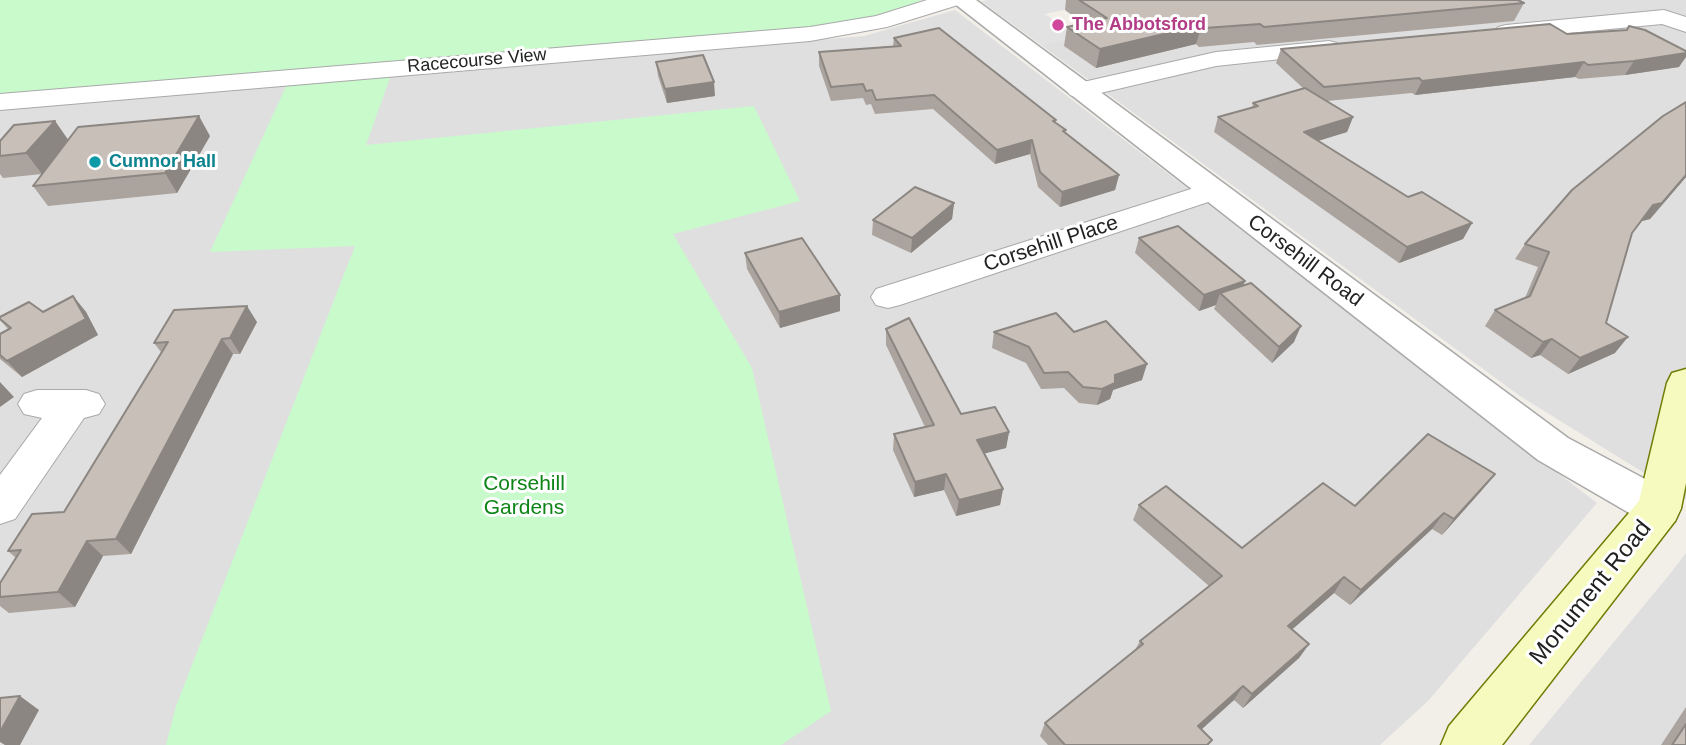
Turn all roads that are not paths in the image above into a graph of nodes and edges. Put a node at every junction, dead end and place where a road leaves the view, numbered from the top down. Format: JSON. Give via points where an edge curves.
{"nodes":[{"id":1,"x":950,"y":0,"type":"edge"},
{"id":2,"x":961,"y":0,"type":"edge"},
{"id":3,"x":1630,"y":0,"type":"edge"},
{"id":4,"x":1675,"y":21,"type":"edge"},
{"id":5,"x":1488,"y":33,"type":"edge"},
{"id":6,"x":1352,"y":46,"type":"edge"},
{"id":7,"x":1079,"y":90,"type":"junction"},
{"id":8,"x":0,"y":102,"type":"edge"},
{"id":9,"x":1213,"y":191,"type":"junction"},
{"id":10,"x":888,"y":297,"type":"dead end"},
{"id":11,"x":1685,"y":390,"type":"edge"},
{"id":12,"x":65,"y":404,"type":"dead end"},
{"id":13,"x":0,"y":507,"type":"edge"},
{"id":14,"x":1659,"y":508,"type":"junction"},
{"id":15,"x":1468,"y":745,"type":"edge"}],
"edges":[{"from":1,"to":8,"type":"street","name":"Racecourse View","via":[[879,22],[810,34]]},
{"from":2,"to":7,"type":"street","name":"Corsehill Road"},
{"from":3,"to":4,"type":"street"},
{"from":4,"to":5,"type":"street"},
{"from":6,"to":7,"type":"street","via":[[1216,58]]},
{"from":7,"to":9,"type":"street","name":"Corsehill Road"},
{"from":9,"to":10,"type":"street","name":"Corsehill Place"},
{"from":9,"to":14,"type":"street","name":"Corsehill Road","via":[[1553,449]]},
{"from":11,"to":14,"type":"main road","name":"Monument Road"},
{"from":12,"to":13,"type":"street"},
{"from":14,"to":15,"type":"main road","name":"Monument Road"}]}
